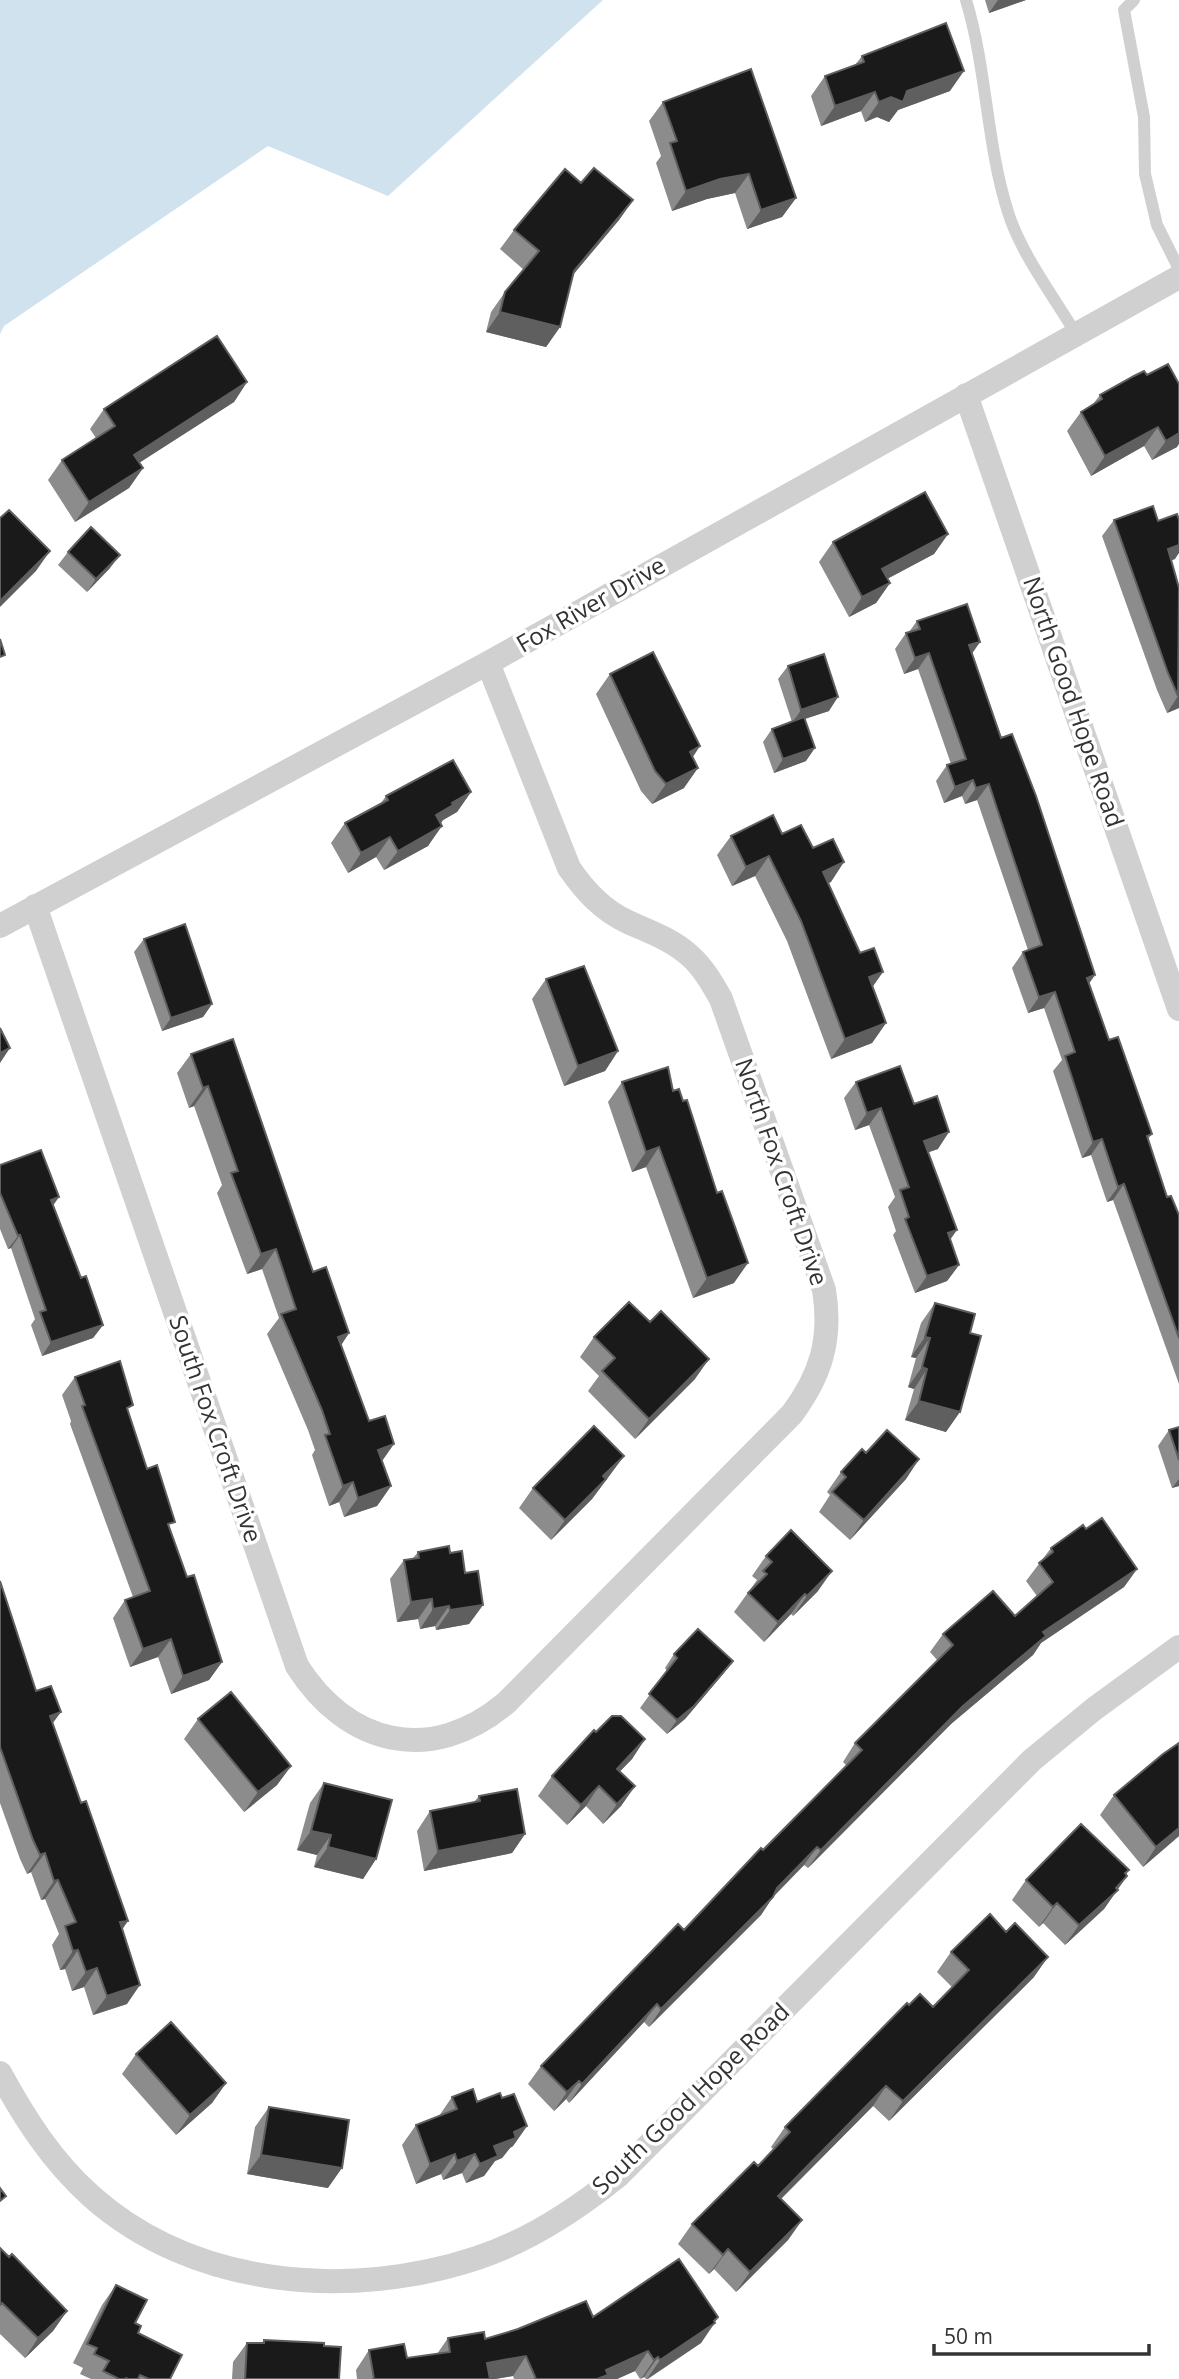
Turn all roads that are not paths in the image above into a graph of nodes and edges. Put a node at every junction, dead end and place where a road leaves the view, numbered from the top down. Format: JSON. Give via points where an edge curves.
{"nodes":[{"id":1,"x":966,"y":0,"type":"edge"},
{"id":2,"x":1134,"y":0,"type":"edge"},
{"id":3,"x":1179,"y":269,"type":"edge"},
{"id":4,"x":1179,"y":278,"type":"edge"},
{"id":5,"x":1076,"y":334,"type":"junction"},
{"id":6,"x":966,"y":395,"type":"junction"},
{"id":7,"x":488,"y":663,"type":"junction"},
{"id":8,"x":35,"y":906,"type":"junction"},
{"id":9,"x":0,"y":926,"type":"edge"},
{"id":10,"x":1179,"y":1009,"type":"edge"},
{"id":11,"x":1179,"y":1647,"type":"edge"},
{"id":12,"x":545,"y":1664,"type":"joint"},
{"id":13,"x":0,"y":2073,"type":"edge"}],
"edges":[{"from":1,"to":5,"type":"lane","via":[[1008,214]]},
{"from":2,"to":3,"type":"lane","via":[[1124,10],[1144,117],[1145,174],[1157,225]]},
{"from":4,"to":5,"type":"street","name":"Fox River Drive"},
{"from":5,"to":6,"type":"street","name":"Fox River Drive"},
{"from":6,"to":7,"type":"street","name":"Fox River Drive"},
{"from":6,"to":10,"type":"street","name":"North Good Hope Road"},
{"from":7,"to":8,"type":"street","name":"Fox River Drive"},
{"from":7,"to":12,"type":"street","name":"North Fox Croft Drive","via":[[569,869],[603,907],[663,936],[689,955],[721,999],[824,1290],[828,1314],[822,1363],[792,1414]]},
{"from":8,"to":9,"type":"street","name":"Fox River Drive"},
{"from":8,"to":12,"type":"street","name":"South Fox Croft Drive","via":[[297,1666],[312,1690],[325,1704],[370,1732],[430,1739],[451,1735],[493,1714]]},
{"from":11,"to":13,"type":"street","name":"South Good Hope Road","via":[[1032,1760],[618,2176],[571,2212],[479,2258],[422,2274],[323,2282],[271,2277],[180,2251],[132,2226],[54,2159]]}]}
